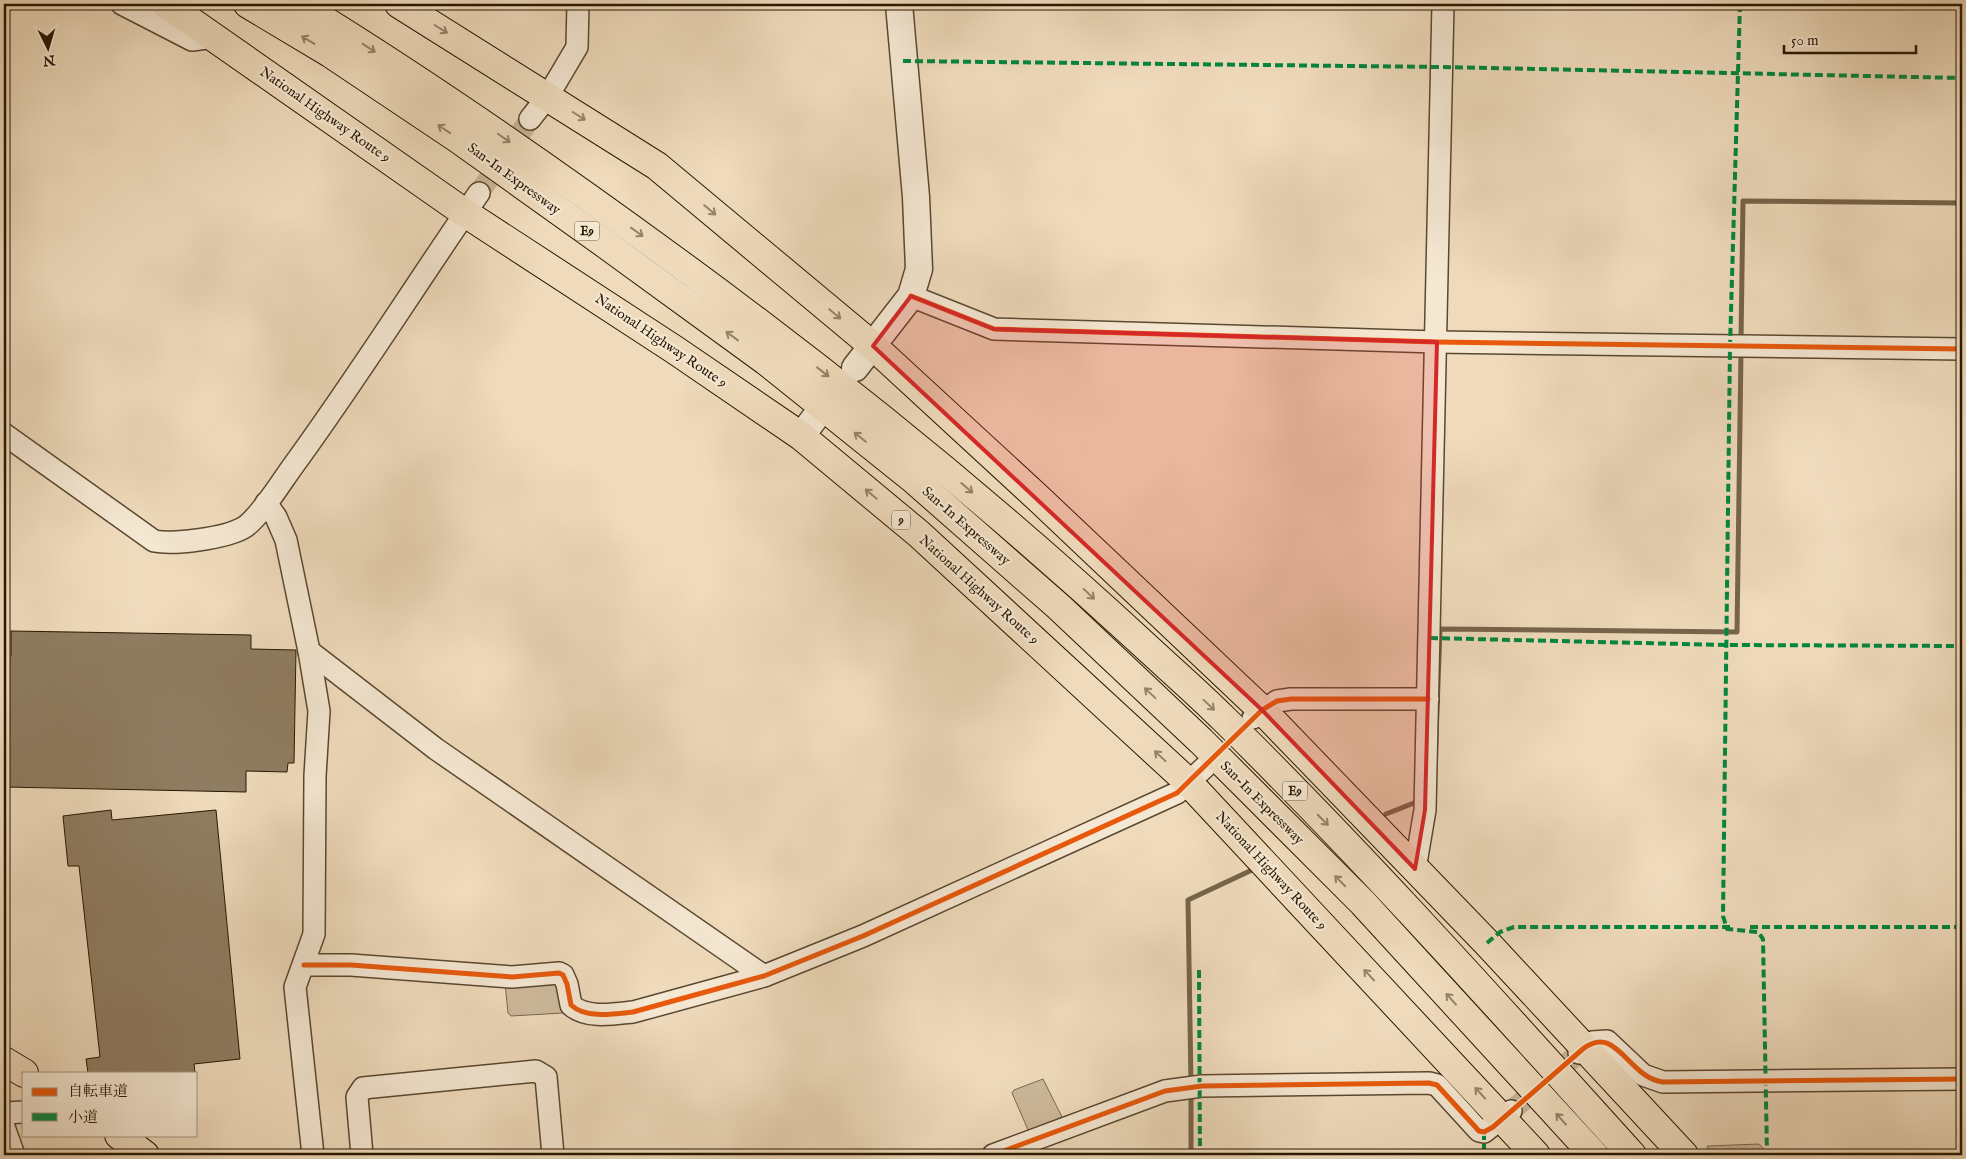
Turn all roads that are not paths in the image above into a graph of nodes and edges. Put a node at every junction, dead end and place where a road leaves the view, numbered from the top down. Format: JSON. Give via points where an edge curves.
{"nodes":[{"id":1,"x":122,"y":4,"type":"edge"},
{"id":2,"x":166,"y":4,"type":"edge"},
{"id":3,"x":248,"y":4,"type":"edge"},
{"id":4,"x":298,"y":4,"type":"edge"},
{"id":5,"x":400,"y":4,"type":"edge"},
{"id":6,"x":578,"y":4,"type":"edge"},
{"id":7,"x":899,"y":4,"type":"edge"},
{"id":8,"x":1443,"y":4,"type":"edge"},
{"id":9,"x":214,"y":36,"type":"junction"},
{"id":10,"x":548,"y":96,"type":"junction"},
{"id":11,"x":530,"y":119,"type":"tunnel mouth"},
{"id":12,"x":472,"y":203,"type":"junction"},
{"id":13,"x":912,"y":296,"type":"junction"},
{"id":14,"x":1437,"y":342,"type":"junction"},
{"id":15,"x":873,"y":346,"type":"junction"},
{"id":16,"x":1962,"y":348,"type":"edge"},
{"id":17,"x":855,"y":368,"type":"dead end"},
{"id":18,"x":4,"y":434,"type":"edge"},
{"id":19,"x":266,"y":504,"type":"junction"},
{"id":20,"x":309,"y":651,"type":"junction"},
{"id":21,"x":1428,"y":700,"type":"junction"},
{"id":22,"x":1257,"y":714,"type":"junction"},
{"id":23,"x":1197,"y":774,"type":"junction"},
{"id":24,"x":1415,"y":868,"type":"junction"},
{"id":25,"x":304,"y":965,"type":"junction"},
{"id":26,"x":764,"y":976,"type":"junction"},
{"id":27,"x":1581,"y":1050,"type":"junction"},
{"id":28,"x":4,"y":1061,"type":"edge"},
{"id":29,"x":22,"y":1072,"type":"edge"},
{"id":30,"x":1962,"y":1079,"type":"edge"},
{"id":31,"x":22,"y":1112,"type":"edge"},
{"id":32,"x":4,"y":1114,"type":"edge"},
{"id":33,"x":1507,"y":1115,"type":"junction"},
{"id":34,"x":4,"y":1128,"type":"edge"},
{"id":35,"x":120,"y":1136,"type":"edge"},
{"id":36,"x":14,"y":1155,"type":"edge"},
{"id":37,"x":144,"y":1155,"type":"edge"},
{"id":38,"x":313,"y":1155,"type":"edge"},
{"id":39,"x":362,"y":1155,"type":"edge"},
{"id":40,"x":554,"y":1155,"type":"edge"},
{"id":41,"x":993,"y":1155,"type":"edge"},
{"id":42,"x":1536,"y":1155,"type":"edge"},
{"id":43,"x":1594,"y":1155,"type":"edge"},
{"id":44,"x":1632,"y":1155,"type":"edge"},
{"id":45,"x":1684,"y":1155,"type":"edge"}],
"edges":[{"from":1,"to":9,"type":"street","via":[[192,40]]},
{"from":2,"to":9,"type":"highway","name":"National Highway Route 9","number":"9"},
{"from":43,"to":3,"type":"highway","name":"San-In Expressway","number":"E9","one_way":true,"via":[[1362,903],[1201,741],[1059,607],[912,478],[766,361],[457,138],[330,53]]},
{"from":4,"to":44,"type":"highway","name":"San-In Expressway","number":"E9","one_way":true,"via":[[473,116],[620,220],[779,337],[930,456],[1078,584],[1223,718],[1379,876]]},
{"from":5,"to":10,"type":"highway","one_way":true},
{"from":6,"to":10,"type":"street","via":[[577,47]]},
{"from":7,"to":13,"type":"street","via":[[919,246]]},
{"from":8,"to":14,"type":"street"},
{"from":9,"to":12,"type":"highway","name":"National Highway Route 9","number":"9"},
{"from":10,"to":11,"type":"street"},
{"from":10,"to":15,"type":"highway","one_way":true,"via":[[657,166]]},
{"from":12,"to":19,"type":"street","via":[[336,408]]},
{"from":23,"to":12,"type":"highway","name":"National Highway Route 9","number":"9","one_way":true,"via":[[919,534],[808,427],[675,350]]},
{"from":13,"to":14,"type":"street","via":[[994,329]]},
{"from":13,"to":15,"type":"street"},
{"from":14,"to":16,"type":"street"},
{"from":14,"to":21,"type":"street"},
{"from":15,"to":17,"type":"street"},
{"from":15,"to":22,"type":"highway","via":[[1038,498]]},
{"from":18,"to":19,"type":"street","via":[[154,541],[165,543],[227,534],[245,527]]},
{"from":19,"to":20,"type":"street","via":[[286,540]]},
{"from":20,"to":25,"type":"street","via":[[319,711],[315,776],[314,934]]},
{"from":20,"to":26,"type":"street","via":[[436,749]]},
{"from":21,"to":22,"type":"street","via":[[1291,699],[1277,702]]},
{"from":21,"to":24,"type":"street","via":[[1425,810]]},
{"from":22,"to":24,"type":"highway"},
{"from":23,"to":26,"type":"street","via":[[1177,792],[863,936]]},
{"from":33,"to":23,"type":"highway","name":"National Highway Route 9","number":"9","one_way":true},
{"from":24,"to":27,"type":"highway"},
{"from":25,"to":26,"type":"street","via":[[351,965],[512,977],[559,974],[565,979],[574,1009],[611,1014],[633,1012]]},
{"from":25,"to":38,"type":"street","via":[[295,987]]},
{"from":27,"to":30,"type":"street","via":[[1592,1042],[1607,1041],[1643,1075],[1663,1082]]},
{"from":27,"to":45,"type":"highway"},
{"from":28,"to":29,"type":"highway"},
{"from":31,"to":32,"type":"street"},
{"from":33,"to":41,"type":"street","via":[[1489,1130],[1479,1130],[1437,1086],[1430,1083],[1202,1086],[1165,1091]]},
{"from":33,"to":42,"type":"highway","name":"National Highway Route 9","number":"9"},
{"from":34,"to":36,"type":"street"},
{"from":35,"to":37,"type":"highway"},
{"from":39,"to":40,"type":"street","via":[[357,1097],[363,1088],[536,1071],[546,1077]]}]}
